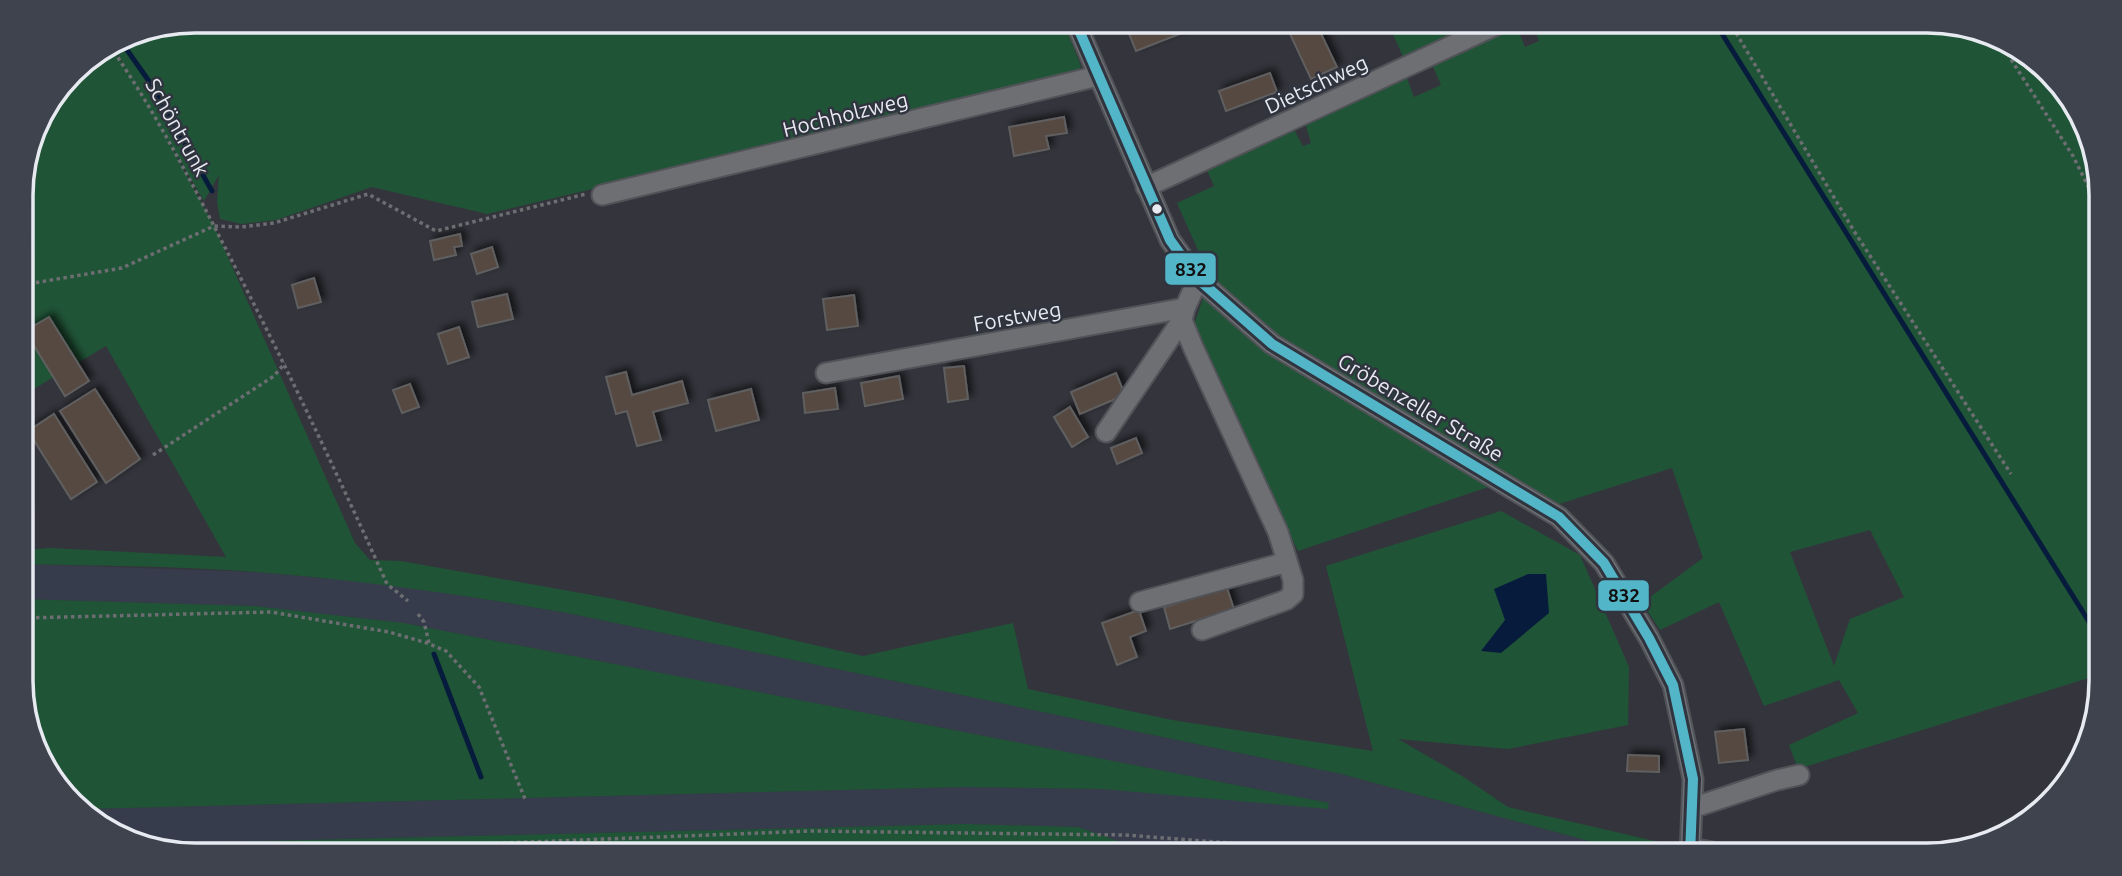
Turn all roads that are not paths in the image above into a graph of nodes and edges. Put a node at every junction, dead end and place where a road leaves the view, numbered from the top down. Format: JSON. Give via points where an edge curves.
{"nodes":[{"id":1,"x":1080,"y":33,"type":"edge"},
{"id":2,"x":1478,"y":33,"type":"edge"},
{"id":3,"x":1098,"y":76,"type":"junction"},
{"id":4,"x":1146,"y":187,"type":"junction"},
{"id":5,"x":602,"y":195,"type":"road end"},
{"id":6,"x":1198,"y":279,"type":"junction"},
{"id":7,"x":1184,"y":314,"type":"junction"},
{"id":8,"x":826,"y":373,"type":"dead end"},
{"id":9,"x":1106,"y":432,"type":"dead end"},
{"id":10,"x":1290,"y":571,"type":"junction"},
{"id":11,"x":1140,"y":602,"type":"dead end"},
{"id":12,"x":1202,"y":630,"type":"dead end"},
{"id":13,"x":1799,"y":775,"type":"dead end"},
{"id":14,"x":1692,"y":808,"type":"junction"},
{"id":15,"x":1690,"y":842,"type":"edge"}],
"edges":[{"from":1,"to":3,"type":"street","name":"Gröbenzeller Straße"},
{"from":2,"to":4,"type":"street","name":"Dietschweg"},
{"from":3,"to":4,"type":"street","name":"Gröbenzeller Straße"},
{"from":3,"to":5,"type":"street","name":"Hochholzweg"},
{"from":4,"to":6,"type":"street","name":"Gröbenzeller Straße","via":[[1170,240]]},
{"from":6,"to":7,"type":"street"},
{"from":6,"to":14,"type":"street","name":"Gröbenzeller Straße","via":[[1272,344],[1559,517],[1604,563],[1673,685],[1693,779]]},
{"from":7,"to":8,"type":"street","name":"Forstweg"},
{"from":7,"to":9,"type":"street"},
{"from":7,"to":10,"type":"street","via":[[1193,347],[1278,532]]},
{"from":10,"to":11,"type":"street"},
{"from":10,"to":12,"type":"street","via":[[1293,594],[1286,600]]},
{"from":13,"to":14,"type":"street"},
{"from":14,"to":15,"type":"street","name":"Gröbenzeller Straße"}]}
